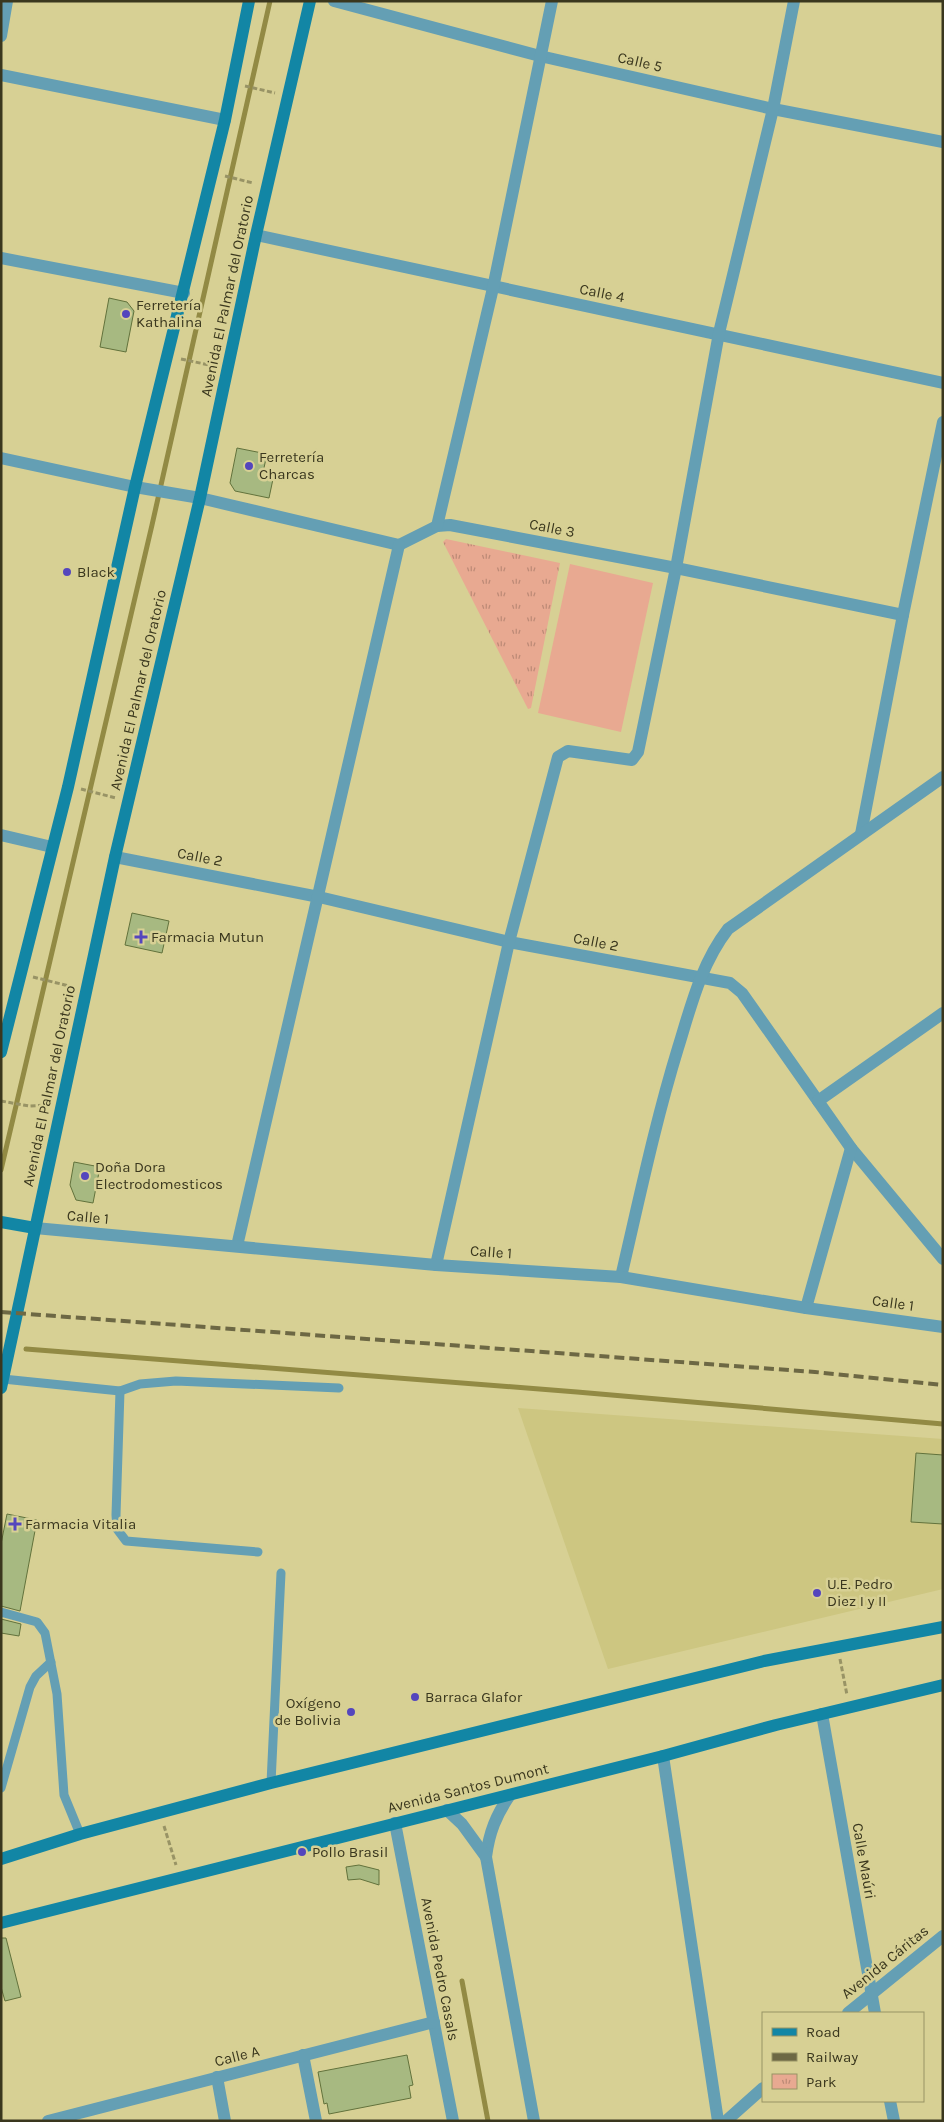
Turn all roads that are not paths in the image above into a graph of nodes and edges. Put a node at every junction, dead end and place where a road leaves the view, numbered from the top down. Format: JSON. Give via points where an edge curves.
{"nodes":[{"id":1,"x":7,"y":1,"type":"edge"},
{"id":2,"x":250,"y":1,"type":"edge"},
{"id":3,"x":310,"y":1,"type":"edge"},
{"id":4,"x":334,"y":1,"type":"edge"},
{"id":5,"x":552,"y":1,"type":"edge"},
{"id":6,"x":794,"y":1,"type":"edge"},
{"id":7,"x":1,"y":36,"type":"edge"},
{"id":8,"x":540,"y":56,"type":"junction"},
{"id":9,"x":1,"y":75,"type":"edge"},
{"id":10,"x":773,"y":109,"type":"junction"},
{"id":11,"x":225,"y":120,"type":"junction"},
{"id":12,"x":943,"y":142,"type":"edge"},
{"id":13,"x":256,"y":235,"type":"junction"},
{"id":14,"x":1,"y":258,"type":"edge"},
{"id":15,"x":493,"y":288,"type":"junction"},
{"id":16,"x":184,"y":293,"type":"junction"},
{"id":17,"x":718,"y":333,"type":"junction"},
{"id":18,"x":943,"y":383,"type":"edge"},
{"id":19,"x":943,"y":422,"type":"edge"},
{"id":20,"x":1,"y":458,"type":"edge"},
{"id":21,"x":135,"y":487,"type":"junction"},
{"id":22,"x":200,"y":498,"type":"junction"},
{"id":23,"x":437,"y":526,"type":"junction"},
{"id":24,"x":399,"y":545,"type":"junction"},
{"id":25,"x":676,"y":568,"type":"junction"},
{"id":26,"x":903,"y":615,"type":"junction"},
{"id":27,"x":943,"y":777,"type":"edge"},
{"id":28,"x":1,"y":834,"type":"edge"},
{"id":29,"x":861,"y":834,"type":"junction"},
{"id":30,"x":52,"y":847,"type":"junction"},
{"id":31,"x":115,"y":857,"type":"junction"},
{"id":32,"x":319,"y":897,"type":"junction"},
{"id":33,"x":509,"y":942,"type":"junction"},
{"id":34,"x":700,"y":978,"type":"junction"},
{"id":35,"x":943,"y":1013,"type":"edge"},
{"id":36,"x":1,"y":1052,"type":"edge"},
{"id":37,"x":818,"y":1101,"type":"junction"},
{"id":38,"x":851,"y":1148,"type":"junction"},
{"id":39,"x":4,"y":1223,"type":"edge"},
{"id":40,"x":34,"y":1228,"type":"junction"},
{"id":41,"x":238,"y":1246,"type":"junction"},
{"id":42,"x":938,"y":1246,"type":"edge"},
{"id":43,"x":943,"y":1259,"type":"edge"},
{"id":44,"x":436,"y":1265,"type":"junction"},
{"id":45,"x":620,"y":1277,"type":"junction"},
{"id":46,"x":806,"y":1308,"type":"junction"},
{"id":47,"x":943,"y":1327,"type":"edge"},
{"id":48,"x":2,"y":1384,"type":"edge"},
{"id":49,"x":339,"y":1388,"type":"dead end"},
{"id":50,"x":120,"y":1391,"type":"junction"},
{"id":51,"x":258,"y":1552,"type":"dead end"},
{"id":52,"x":282,"y":1573,"type":"dead end"},
{"id":53,"x":1,"y":1612,"type":"edge"},
{"id":54,"x":943,"y":1626,"type":"edge"},
{"id":55,"x":51,"y":1662,"type":"junction"},
{"id":56,"x":943,"y":1685,"type":"edge"},
{"id":57,"x":822,"y":1714,"type":"junction"},
{"id":58,"x":663,"y":1756,"type":"junction"},
{"id":59,"x":271,"y":1783,"type":"junction"},
{"id":60,"x":1,"y":1788,"type":"edge"},
{"id":61,"x":510,"y":1795,"type":"junction"},
{"id":62,"x":447,"y":1810,"type":"junction"},
{"id":63,"x":395,"y":1823,"type":"junction"},
{"id":64,"x":80,"y":1834,"type":"junction"},
{"id":65,"x":486,"y":1857,"type":"junction"},
{"id":66,"x":1,"y":1859,"type":"edge"},
{"id":67,"x":1,"y":1923,"type":"edge"},
{"id":68,"x":943,"y":1936,"type":"edge"},
{"id":69,"x":871,"y":1994,"type":"junction"},
{"id":70,"x":849,"y":2012,"type":"edge"},
{"id":71,"x":875,"y":2012,"type":"edge"},
{"id":72,"x":434,"y":2022,"type":"junction"},
{"id":73,"x":303,"y":2055,"type":"junction"},
{"id":74,"x":217,"y":2077,"type":"junction"},
{"id":75,"x":762,"y":2089,"type":"edge"},
{"id":76,"x":890,"y":2102,"type":"edge"},
{"id":77,"x":48,"y":2121,"type":"edge"},
{"id":78,"x":225,"y":2121,"type":"edge"},
{"id":79,"x":316,"y":2121,"type":"edge"},
{"id":80,"x":453,"y":2121,"type":"edge"},
{"id":81,"x":534,"y":2121,"type":"edge"},
{"id":82,"x":718,"y":2121,"type":"edge"},
{"id":83,"x":726,"y":2121,"type":"edge"},
{"id":84,"x":894,"y":2121,"type":"edge"}],
"edges":[{"from":1,"to":7,"type":"street"},
{"from":2,"to":11,"type":"main road"},
{"from":3,"to":13,"type":"main road","name":"Avenida El Palmar del Oratorio"},
{"from":4,"to":8,"type":"street","name":"Calle 5"},
{"from":5,"to":8,"type":"street"},
{"from":6,"to":10,"type":"street"},
{"from":8,"to":10,"type":"street","name":"Calle 5"},
{"from":8,"to":15,"type":"street"},
{"from":9,"to":11,"type":"street"},
{"from":10,"to":12,"type":"street","name":"Calle 5"},
{"from":10,"to":17,"type":"street"},
{"from":11,"to":16,"type":"main road"},
{"from":13,"to":15,"type":"street","name":"Calle 4"},
{"from":13,"to":22,"type":"main road","name":"Avenida El Palmar del Oratorio"},
{"from":14,"to":16,"type":"street"},
{"from":15,"to":17,"type":"street","name":"Calle 4"},
{"from":15,"to":23,"type":"street"},
{"from":16,"to":21,"type":"main road"},
{"from":17,"to":18,"type":"street","name":"Calle 4"},
{"from":17,"to":25,"type":"street"},
{"from":19,"to":26,"type":"street"},
{"from":20,"to":21,"type":"street"},
{"from":21,"to":22,"type":"street"},
{"from":21,"to":30,"type":"main road"},
{"from":22,"to":24,"type":"street"},
{"from":22,"to":31,"type":"main road","name":"Avenida El Palmar del Oratorio"},
{"from":23,"to":24,"type":"street","name":"Calle 3"},
{"from":23,"to":25,"type":"street","name":"Calle 3","via":[[450,525]]},
{"from":24,"to":32,"type":"street"},
{"from":25,"to":26,"type":"street","name":"Calle 3"},
{"from":25,"to":33,"type":"street","via":[[638,752],[632,760],[568,751],[558,757]]},
{"from":26,"to":29,"type":"street"},
{"from":27,"to":29,"type":"street"},
{"from":28,"to":30,"type":"street"},
{"from":29,"to":34,"type":"street","via":[[728,929]]},
{"from":30,"to":36,"type":"main road"},
{"from":31,"to":32,"type":"street","name":"Calle 2"},
{"from":31,"to":40,"type":"main road","name":"Avenida El Palmar del Oratorio"},
{"from":32,"to":33,"type":"street","name":"Calle 2"},
{"from":32,"to":41,"type":"street"},
{"from":33,"to":34,"type":"street","name":"Calle 2"},
{"from":33,"to":44,"type":"street"},
{"from":34,"to":37,"type":"street","name":"Calle 2","via":[[736,987]]},
{"from":34,"to":45,"type":"street","via":[[662,1103]]},
{"from":35,"to":37,"type":"street"},
{"from":37,"to":38,"type":"street","name":"Calle 2"},
{"from":38,"to":42,"type":"street","name":"Calle 2"},
{"from":38,"to":46,"type":"street"},
{"from":39,"to":40,"type":"main road"},
{"from":40,"to":41,"type":"street","name":"Calle 1"},
{"from":40,"to":48,"type":"main road","name":"Avenida El Palmar del Oratorio"},
{"from":41,"to":44,"type":"street","name":"Calle 1"},
{"from":42,"to":43,"type":"street","name":"Calle 2"},
{"from":44,"to":45,"type":"street","name":"Calle 1"},
{"from":45,"to":46,"type":"street","name":"Calle 1"},
{"from":46,"to":47,"type":"street","name":"Calle 1"},
{"from":48,"to":50,"type":"lane"},
{"from":49,"to":50,"type":"lane","via":[[176,1381],[140,1384]]},
{"from":50,"to":51,"type":"lane","via":[[116,1515],[117,1529],[126,1541]]},
{"from":52,"to":59,"type":"lane"},
{"from":53,"to":55,"type":"lane","via":[[37,1622],[45,1633]]},
{"from":54,"to":59,"type":"main road","via":[[764,1661]]},
{"from":55,"to":60,"type":"lane","via":[[30,1687]]},
{"from":55,"to":64,"type":"lane","via":[[57,1694],[64,1795]]},
{"from":56,"to":57,"type":"main road","name":"Avenida Santos Dumont"},
{"from":57,"to":58,"type":"main road","name":"Avenida Santos Dumont"},
{"from":57,"to":69,"type":"street","name":"Calle Maúri"},
{"from":58,"to":61,"type":"main road","name":"Avenida Santos Dumont"},
{"from":58,"to":82,"type":"street"},
{"from":59,"to":64,"type":"main road"},
{"from":61,"to":62,"type":"main road","name":"Avenida Santos Dumont"},
{"from":61,"to":65,"type":"street","via":[[497,1814]]},
{"from":62,"to":63,"type":"main road","name":"Avenida Santos Dumont"},
{"from":62,"to":65,"type":"street","via":[[462,1824]]},
{"from":63,"to":67,"type":"main road","name":"Avenida Santos Dumont"},
{"from":63,"to":72,"type":"street","name":"Avenida Pedro Casals"},
{"from":64,"to":66,"type":"main road"},
{"from":65,"to":81,"type":"street"},
{"from":68,"to":69,"type":"street","name":"Avenida Cáritas"},
{"from":69,"to":70,"type":"street","name":"Avenida Cáritas"},
{"from":69,"to":71,"type":"street","name":"Calle Maúri"},
{"from":72,"to":73,"type":"street","name":"Calle A"},
{"from":72,"to":80,"type":"street","name":"Avenida Pedro Casals"},
{"from":73,"to":74,"type":"street","name":"Calle A"},
{"from":73,"to":79,"type":"street"},
{"from":74,"to":77,"type":"street","name":"Calle A"},
{"from":74,"to":78,"type":"street"},
{"from":75,"to":83,"type":"street"},
{"from":76,"to":84,"type":"street"}]}
